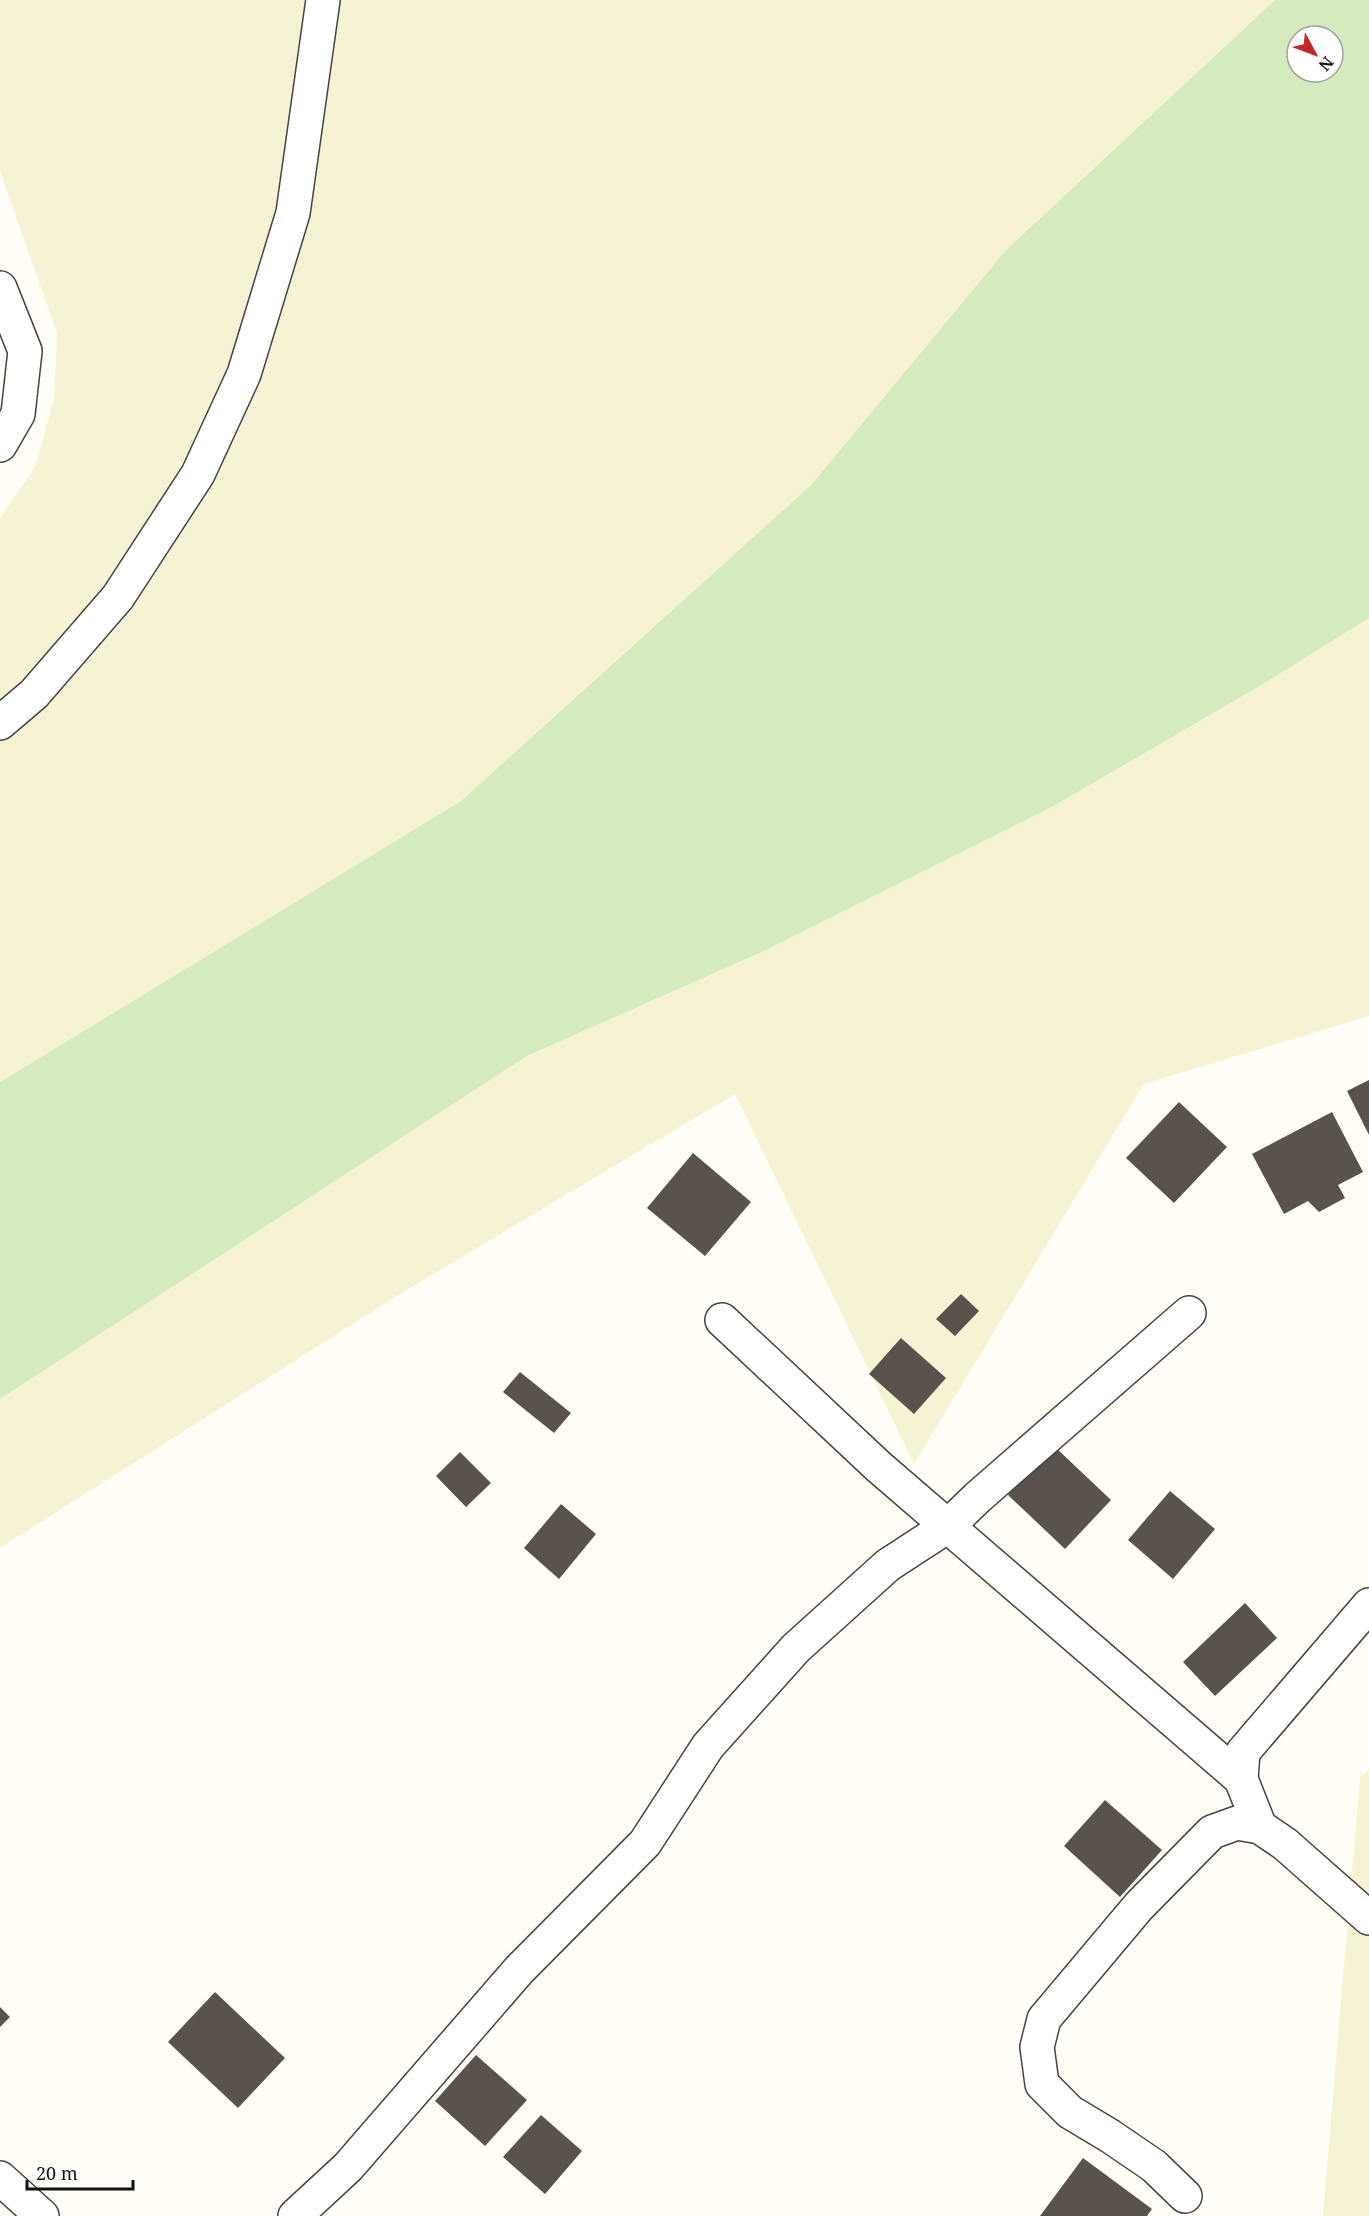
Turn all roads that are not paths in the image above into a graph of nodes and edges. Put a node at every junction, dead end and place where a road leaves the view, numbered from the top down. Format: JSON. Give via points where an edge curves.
{"nodes":[{"id":1,"x":322,"y":0,"type":"edge"},
{"id":2,"x":0,"y":288,"type":"edge"},
{"id":3,"x":0,"y":445,"type":"edge"},
{"id":4,"x":0,"y":723,"type":"edge"},
{"id":5,"x":1189,"y":1313,"type":"dead end"},
{"id":6,"x":722,"y":1320,"type":"dead end"},
{"id":7,"x":948,"y":1526,"type":"junction"},
{"id":8,"x":1369,"y":1605,"type":"edge"},
{"id":9,"x":1241,"y":1779,"type":"junction"},
{"id":10,"x":1260,"y":1827,"type":"junction"},
{"id":11,"x":1369,"y":1918,"type":"edge"},
{"id":12,"x":0,"y":2178,"type":"edge"},
{"id":13,"x":1185,"y":2196,"type":"dead end"},
{"id":14,"x":42,"y":2216,"type":"edge"},
{"id":15,"x":295,"y":2216,"type":"edge"}],
"edges":[{"from":1,"to":4,"type":"street","via":[[293,213],[244,374],[198,474],[118,597],[34,694]]},
{"from":2,"to":3,"type":"street","via":[[25,351],[18,414]]},
{"from":5,"to":7,"type":"street"},
{"from":6,"to":7,"type":"street"},
{"from":7,"to":9,"type":"street"},
{"from":7,"to":15,"type":"street","via":[[888,1564],[796,1648],[708,1746],[645,1844],[519,1970],[348,2167]]},
{"from":8,"to":9,"type":"street","via":[[1243,1752]]},
{"from":9,"to":10,"type":"street"},
{"from":10,"to":11,"type":"street","via":[[1286,1844]]},
{"from":10,"to":13,"type":"street","via":[[1237,1823],[1212,1832],[1139,1906],[1044,2019],[1037,2047],[1042,2084],[1070,2112],[1155,2166]]},
{"from":12,"to":14,"type":"street"}]}
